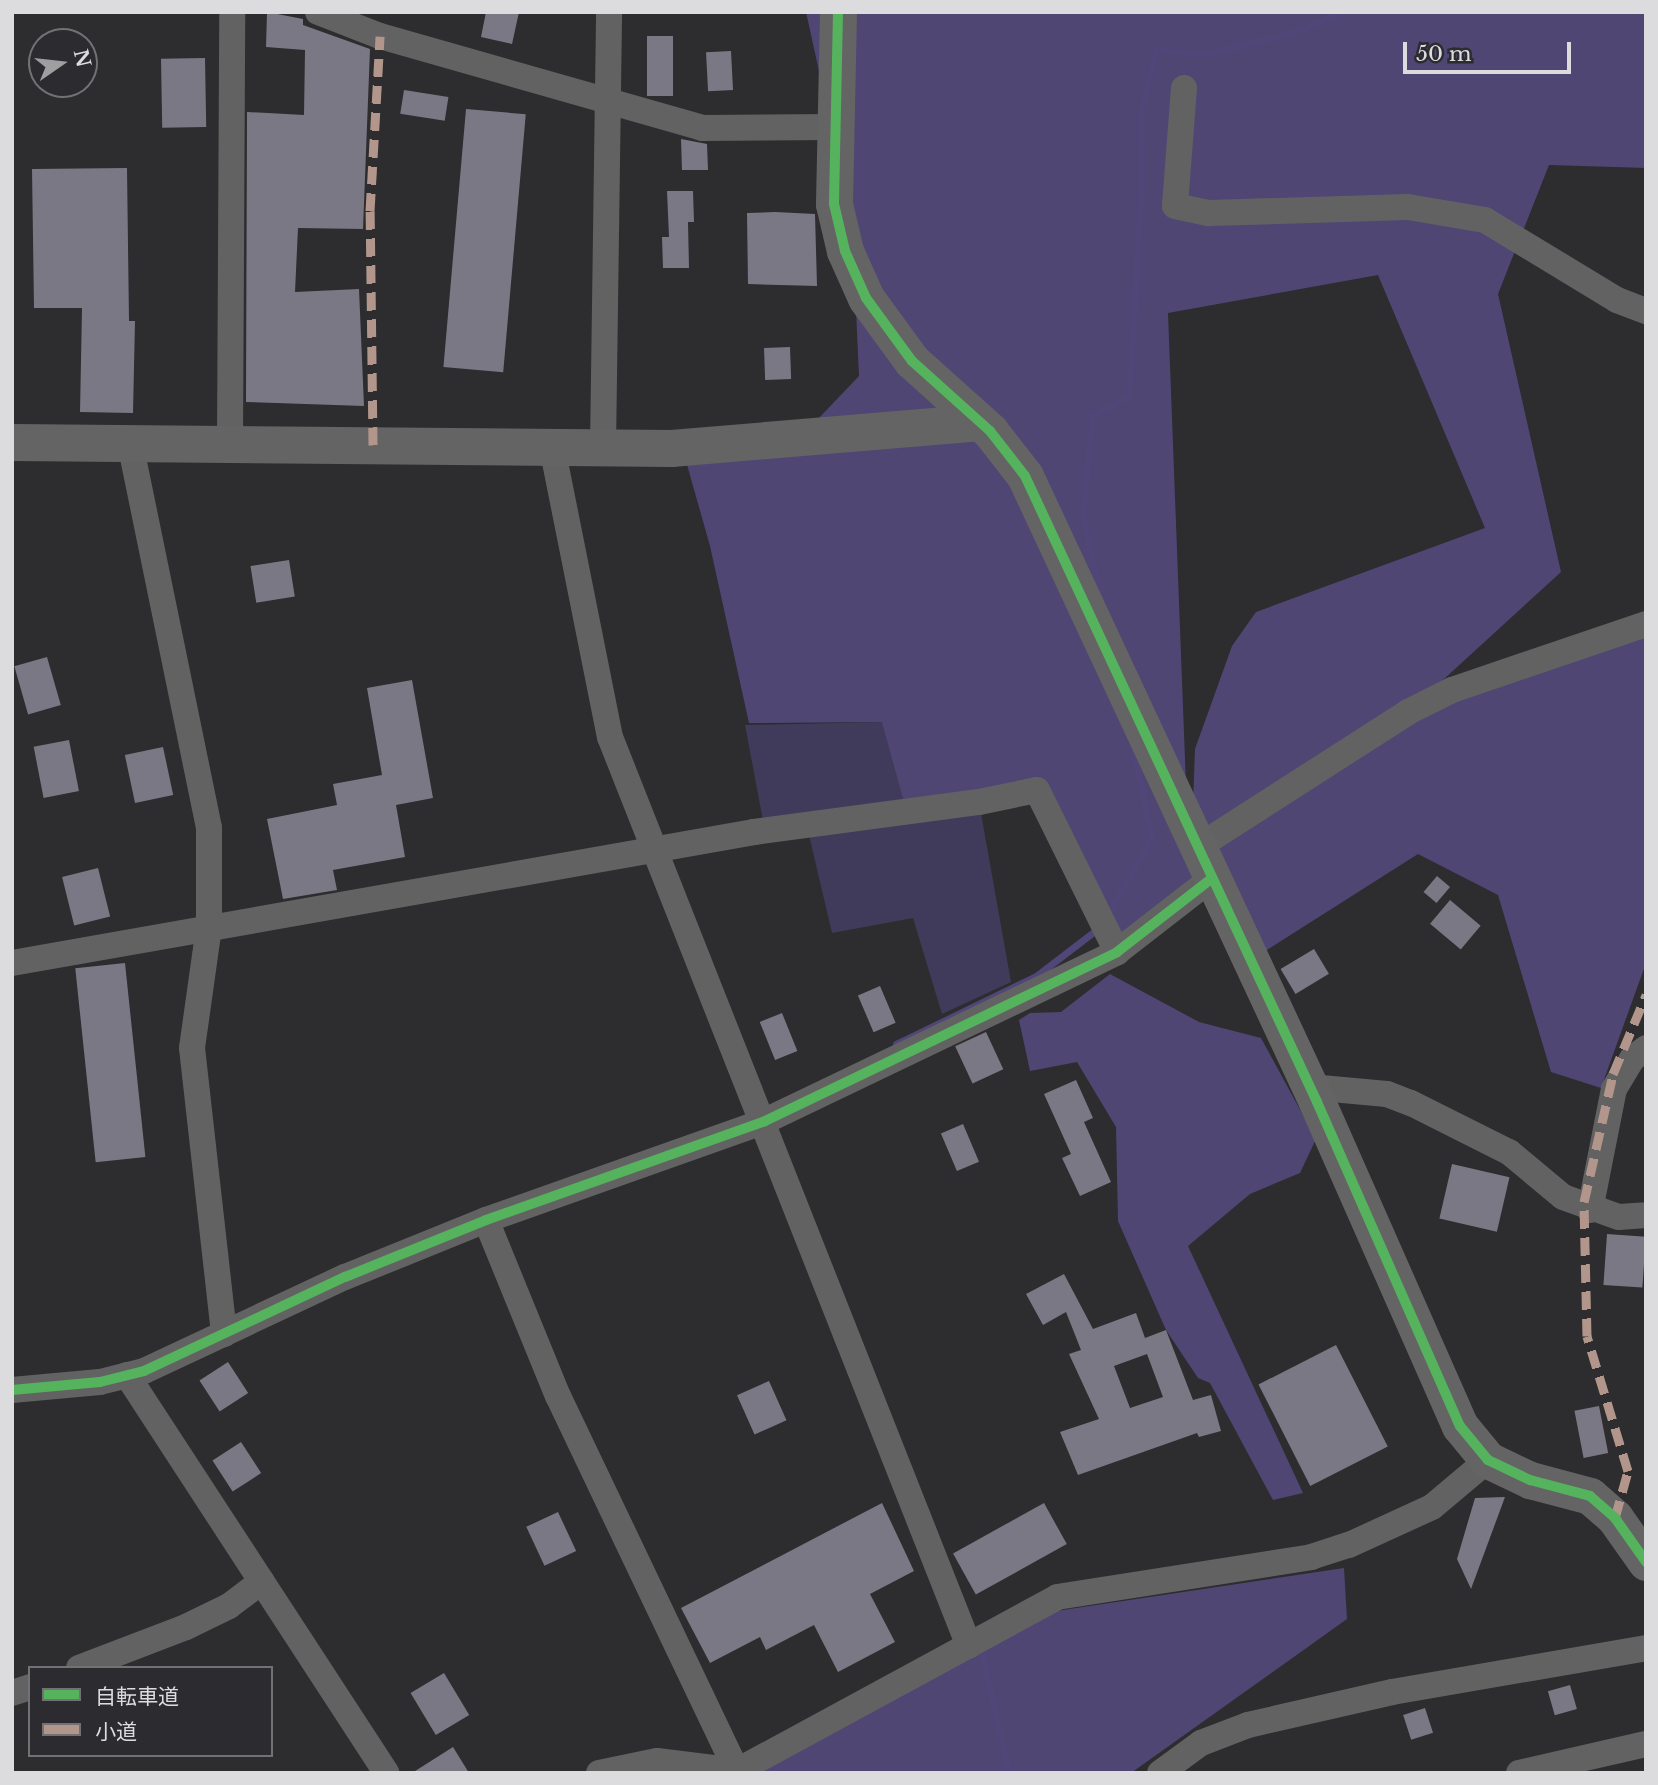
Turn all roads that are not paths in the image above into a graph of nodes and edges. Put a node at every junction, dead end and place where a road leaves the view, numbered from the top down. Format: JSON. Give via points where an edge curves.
{"nodes":[{"id":1,"x":232,"y":12,"type":"edge"},
{"id":2,"x":318,"y":12,"type":"edge"},
{"id":3,"x":608,"y":12,"type":"edge"},
{"id":4,"x":838,"y":12,"type":"edge"},
{"id":5,"x":1184,"y":88,"type":"dead end"},
{"id":6,"x":607,"y":99,"type":"junction"},
{"id":7,"x":834,"y":127,"type":"junction"},
{"id":8,"x":1646,"y":311,"type":"edge"},
{"id":9,"x":978,"y":422,"type":"junction"},
{"id":10,"x":12,"y":442,"type":"edge"},
{"id":11,"x":131,"y":443,"type":"junction"},
{"id":12,"x":230,"y":443,"type":"junction"},
{"id":13,"x":552,"y":447,"type":"junction"},
{"id":14,"x":603,"y":448,"type":"junction"},
{"id":15,"x":1646,"y":624,"type":"edge"},
{"id":16,"x":651,"y":850,"type":"junction"},
{"id":17,"x":1205,"y":863,"type":"junction"},
{"id":18,"x":209,"y":927,"type":"junction"},
{"id":19,"x":1117,"y":952,"type":"junction"},
{"id":20,"x":12,"y":963,"type":"edge"},
{"id":21,"x":1646,"y":1048,"type":"edge"},
{"id":22,"x":1310,"y":1087,"type":"junction"},
{"id":23,"x":765,"y":1121,"type":"junction"},
{"id":24,"x":1590,"y":1210,"type":"junction"},
{"id":25,"x":1646,"y":1215,"type":"edge"},
{"id":26,"x":486,"y":1220,"type":"junction"},
{"id":27,"x":224,"y":1334,"type":"junction"},
{"id":28,"x":127,"y":1375,"type":"junction"},
{"id":29,"x":12,"y":1390,"type":"edge"},
{"id":30,"x":1488,"y":1460,"type":"junction"},
{"id":31,"x":1646,"y":1562,"type":"edge"},
{"id":32,"x":262,"y":1581,"type":"junction"},
{"id":33,"x":969,"y":1646,"type":"junction"},
{"id":34,"x":1646,"y":1648,"type":"edge"},
{"id":35,"x":84,"y":1666,"type":"edge"},
{"id":36,"x":1646,"y":1744,"type":"edge"},
{"id":37,"x":737,"y":1771,"type":"junction"},
{"id":38,"x":386,"y":1773,"type":"edge"},
{"id":39,"x":599,"y":1773,"type":"edge"},
{"id":40,"x":1160,"y":1773,"type":"edge"},
{"id":41,"x":1519,"y":1773,"type":"edge"}],
"edges":[{"from":1,"to":12,"type":"street"},
{"from":2,"to":6,"type":"street","via":[[380,36]]},
{"from":3,"to":6,"type":"street"},
{"from":4,"to":7,"type":"street"},
{"from":5,"to":8,"type":"street","via":[[1175,206],[1209,213],[1408,207],[1485,220],[1617,300]]},
{"from":6,"to":7,"type":"street","via":[[702,128]]},
{"from":6,"to":14,"type":"street"},
{"from":7,"to":9,"type":"street","via":[[834,204],[845,251],[860,286],[912,361]]},
{"from":9,"to":14,"type":"street","via":[[682,447]]},
{"from":9,"to":17,"type":"street","via":[[1009,452],[1025,476]]},
{"from":10,"to":11,"type":"street"},
{"from":11,"to":12,"type":"street"},
{"from":11,"to":18,"type":"street","via":[[209,828]]},
{"from":12,"to":13,"type":"street"},
{"from":13,"to":14,"type":"street"},
{"from":13,"to":16,"type":"street","via":[[610,737]]},
{"from":15,"to":17,"type":"street","via":[[1452,690],[1408,712]]},
{"from":16,"to":18,"type":"street"},
{"from":16,"to":19,"type":"street","via":[[1037,790]]},
{"from":16,"to":23,"type":"street"},
{"from":17,"to":19,"type":"street"},
{"from":17,"to":22,"type":"street"},
{"from":18,"to":20,"type":"street"},
{"from":18,"to":27,"type":"street","via":[[192,1048],[193,1080]]},
{"from":19,"to":23,"type":"street"},
{"from":21,"to":24,"type":"street","via":[[1632,1059],[1615,1089]]},
{"from":22,"to":24,"type":"street","via":[[1387,1094],[1411,1103],[1509,1152],[1563,1197]]},
{"from":22,"to":30,"type":"street","via":[[1460,1426]]},
{"from":23,"to":26,"type":"street"},
{"from":23,"to":33,"type":"street"},
{"from":24,"to":25,"type":"street","via":[[1619,1217]]},
{"from":26,"to":27,"type":"street","via":[[345,1277]]},
{"from":26,"to":37,"type":"street","via":[[558,1396]]},
{"from":27,"to":28,"type":"street"},
{"from":28,"to":29,"type":"street"},
{"from":28,"to":32,"type":"street"},
{"from":30,"to":31,"type":"street","via":[[1530,1480],[1590,1496],[1615,1518]]},
{"from":30,"to":33,"type":"street","via":[[1432,1507],[1349,1545],[1311,1557],[1057,1597]]},
{"from":32,"to":35,"type":"street","via":[[229,1606]]},
{"from":32,"to":38,"type":"street"},
{"from":33,"to":37,"type":"street"},
{"from":34,"to":40,"type":"street","via":[[1381,1695],[1248,1725],[1201,1743]]},
{"from":36,"to":41,"type":"street"},
{"from":37,"to":39,"type":"street","via":[[657,1761]]}]}
